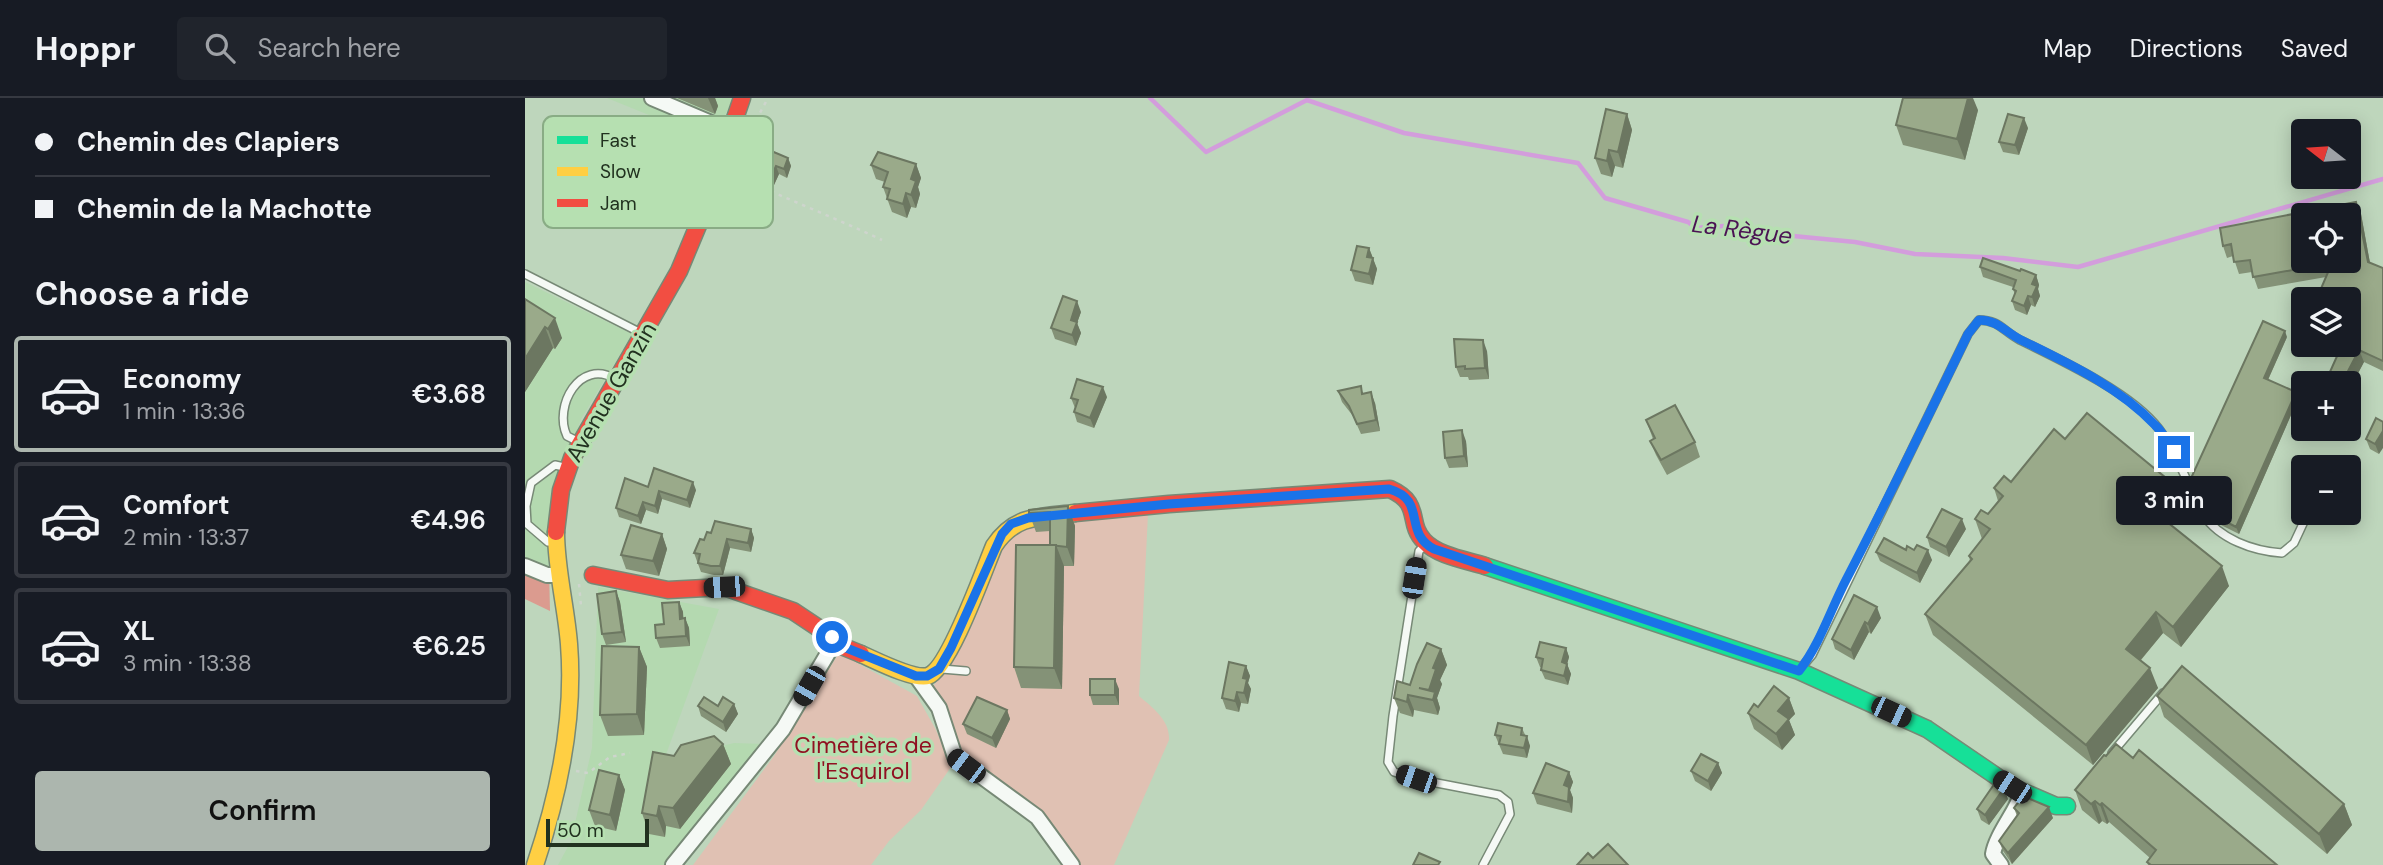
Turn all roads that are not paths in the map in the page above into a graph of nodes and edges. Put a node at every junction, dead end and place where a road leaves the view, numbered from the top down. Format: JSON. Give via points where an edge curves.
{"nodes":[{"id":1,"x":652,"y":98,"type":"edge"},
{"id":2,"x":742,"y":98,"type":"edge"},
{"id":3,"x":695,"y":116,"type":"edge"},
{"id":4,"x":735,"y":116,"type":"edge"},
{"id":5,"x":699,"y":228,"type":"edge"},
{"id":6,"x":525,"y":274,"type":"edge"},
{"id":7,"x":644,"y":334,"type":"junction"},
{"id":8,"x":616,"y":380,"type":"junction"},
{"id":9,"x":579,"y":442,"type":"junction"},
{"id":10,"x":568,"y":468,"type":"junction"},
{"id":11,"x":2302,"y":525,"type":"edge"},
{"id":12,"x":555,"y":542,"type":"junction"},
{"id":13,"x":1425,"y":544,"type":"junction"},
{"id":14,"x":525,"y":566,"type":"edge"},
{"id":15,"x":557,"y":575,"type":"junction"},
{"id":16,"x":586,"y":578,"type":"road end"},
{"id":17,"x":834,"y":643,"type":"junction"},
{"id":18,"x":939,"y":669,"type":"junction"},
{"id":19,"x":966,"y":671,"type":"dead end"},
{"id":20,"x":1799,"y":671,"type":"junction"},
{"id":21,"x":916,"y":676,"type":"junction"},
{"id":22,"x":2172,"y":681,"type":"edge"},
{"id":23,"x":2106,"y":760,"type":"edge"},
{"id":24,"x":2022,"y":792,"type":"junction"},
{"id":25,"x":2070,"y":801,"type":"dead end"},
{"id":26,"x":535,"y":865,"type":"edge"},
{"id":27,"x":673,"y":865,"type":"edge"},
{"id":28,"x":1072,"y":865,"type":"edge"},
{"id":29,"x":1483,"y":865,"type":"edge"},
{"id":30,"x":2001,"y":865,"type":"edge"}],
"edges":[{"from":1,"to":3,"type":"street"},
{"from":2,"to":4,"type":"street","name":"Avenue Ganzin"},
{"from":5,"to":7,"type":"street","name":"Avenue Ganzin"},
{"from":6,"to":7,"type":"lane"},
{"from":7,"to":8,"type":"street","name":"Avenue Ganzin"},
{"from":8,"to":9,"type":"street","name":"Avenue Ganzin"},
{"from":8,"to":9,"type":"lane","via":[[597,373],[572,389],[562,415],[567,436]]},
{"from":9,"to":10,"type":"street","name":"Avenue Ganzin"},
{"from":10,"to":12,"type":"street","name":"Avenue Ganzin"},
{"from":10,"to":12,"type":"lane","via":[[555,465],[531,483],[528,494],[527,524],[548,542]]},
{"from":11,"to":20,"type":"lane","via":[[2294,543],[2282,553],[2239,543],[2220,532],[2203,514],[2169,443],[2141,411],[2058,357],[1991,320],[1979,320],[1968,334],[1812,655]]},
{"from":12,"to":15,"type":"street","name":"Avenue Ganzin"},
{"from":13,"to":18,"type":"street","via":[[1419,538],[1409,500],[1389,489],[1028,518],[1011,524],[1002,534]]},
{"from":13,"to":20,"type":"street"},
{"from":13,"to":29,"type":"lane","via":[[1419,551],[1388,762],[1394,772],[1499,795],[1508,802],[1510,814]]},
{"from":14,"to":15,"type":"street"},
{"from":15,"to":26,"type":"street","name":"Avenue Ganzin","via":[[569,650],[568,702],[557,794]]},
{"from":16,"to":17,"type":"street","via":[[668,590],[724,587],[793,611]]},
{"from":17,"to":21,"type":"street"},
{"from":17,"to":27,"type":"street","via":[[783,729]]},
{"from":18,"to":19,"type":"lane"},
{"from":18,"to":21,"type":"street"},
{"from":20,"to":24,"type":"street","via":[[1927,729]]},
{"from":21,"to":28,"type":"street","via":[[939,708],[955,757],[1037,817]]},
{"from":22,"to":23,"type":"lane"},
{"from":24,"to":25,"type":"street","via":[[2056,806]]},
{"from":24,"to":30,"type":"street","via":[[1994,845],[1993,854]]}]}
